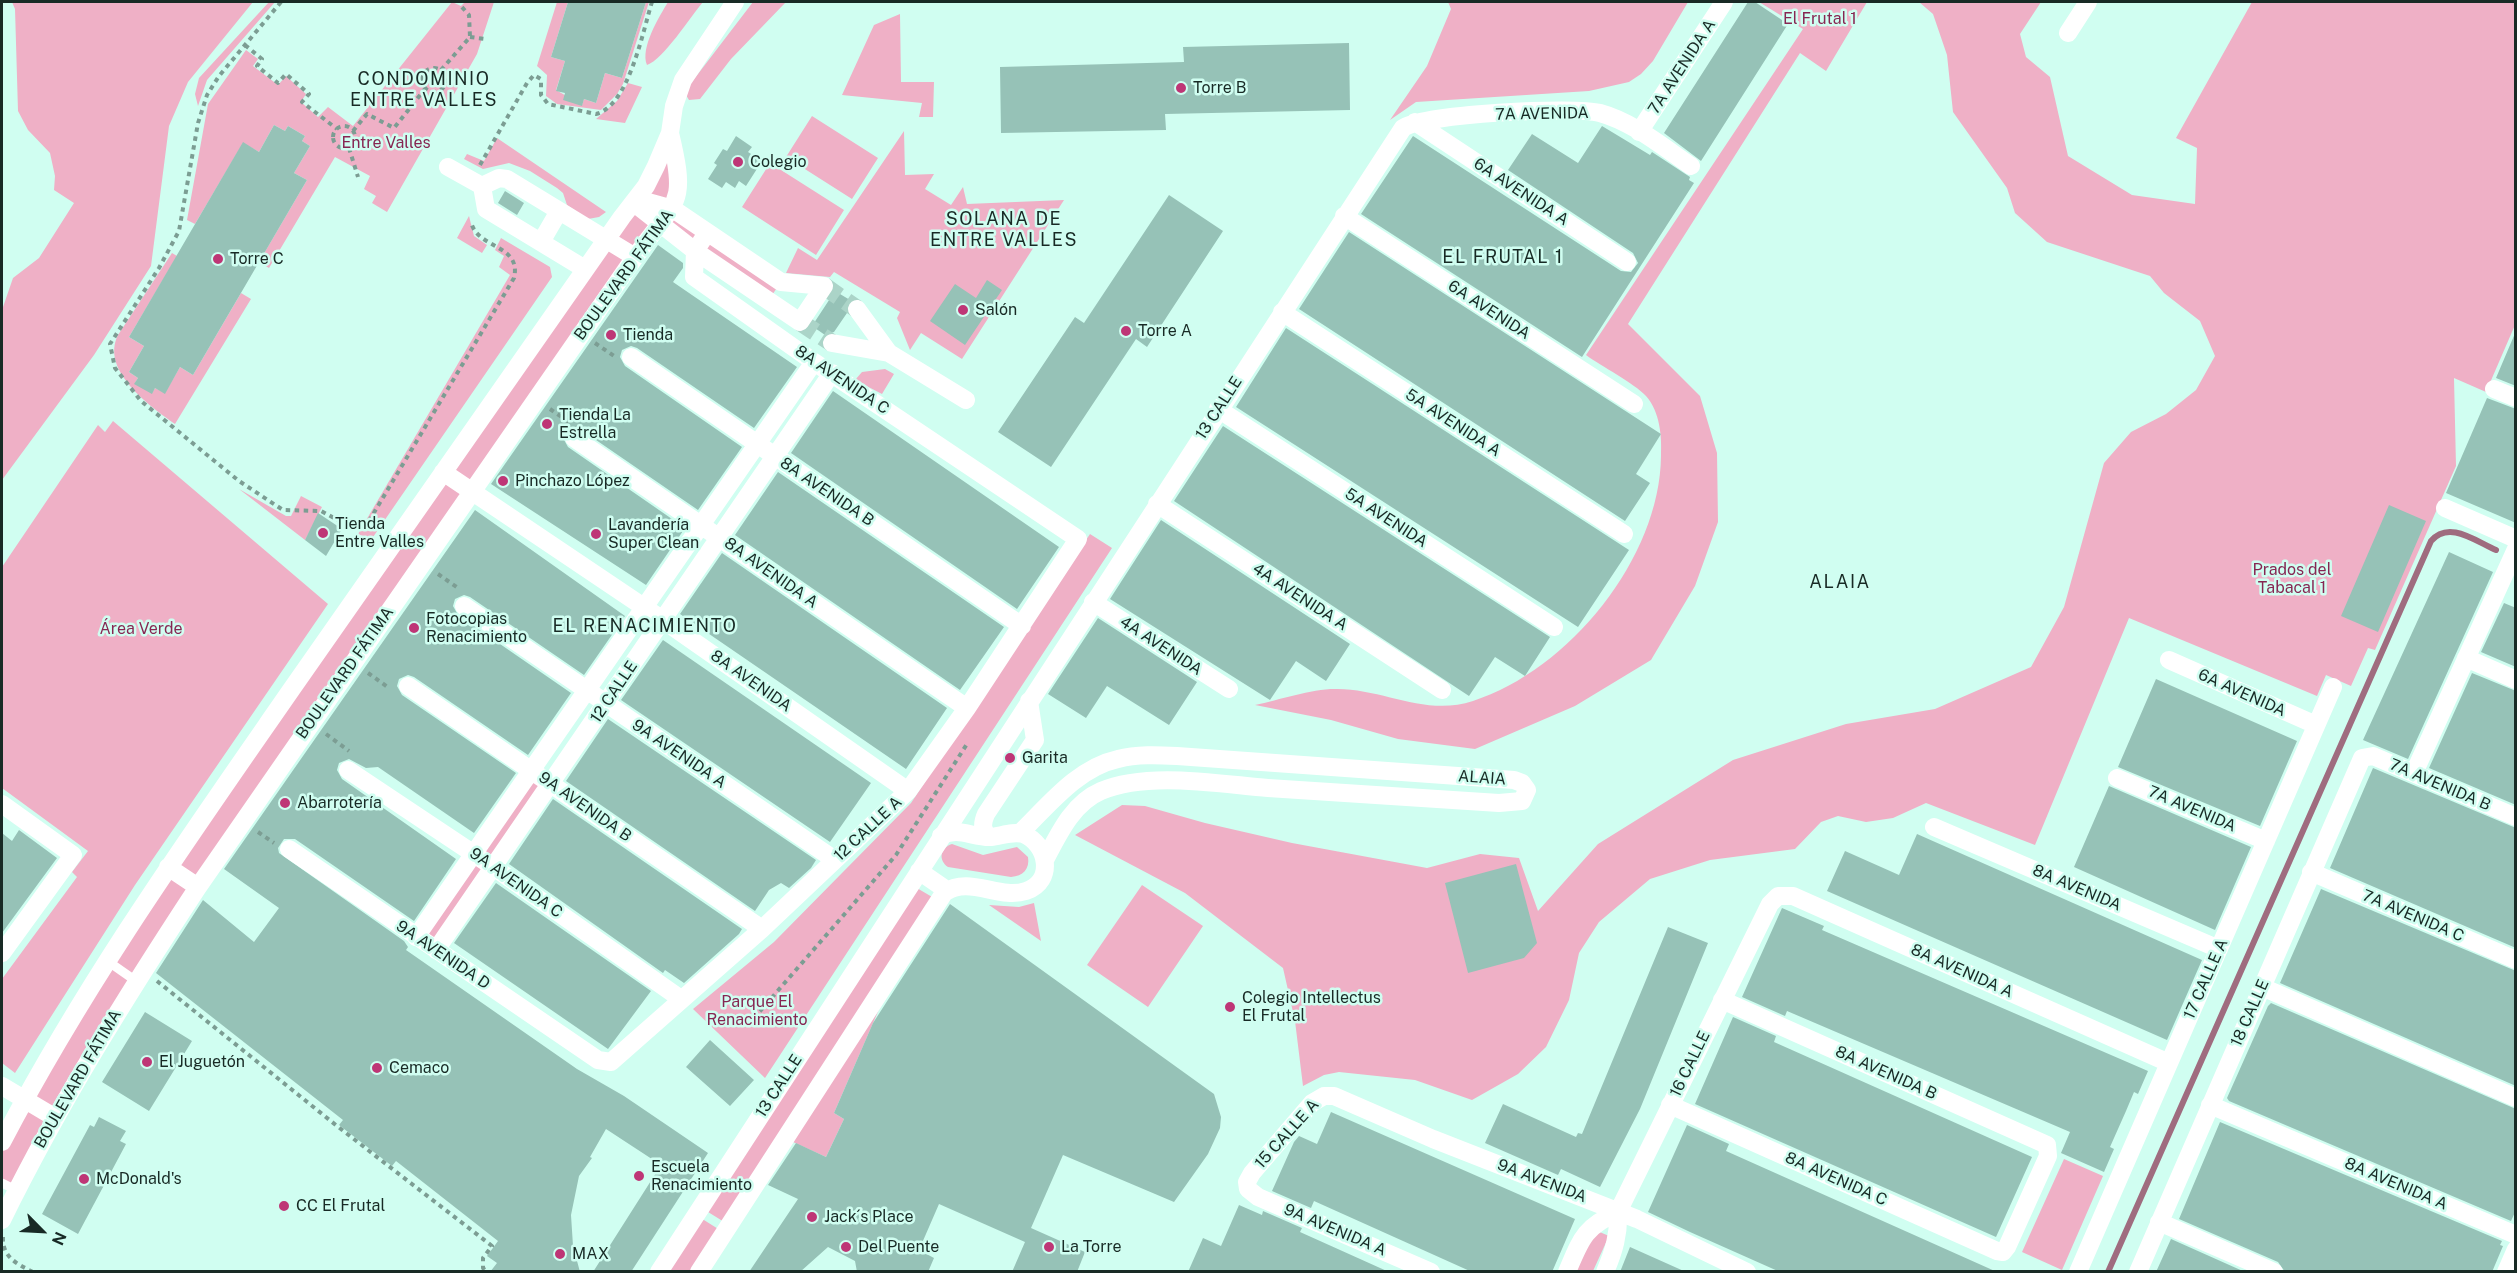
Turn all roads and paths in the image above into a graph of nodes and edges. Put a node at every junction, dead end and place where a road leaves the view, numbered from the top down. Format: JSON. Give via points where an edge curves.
{"nodes":[{"id":1,"x":281,"y":2,"type":"edge"},
{"id":2,"x":652,"y":2,"type":"edge"},
{"id":3,"x":735,"y":2,"type":"edge"},
{"id":4,"x":1724,"y":2,"type":"edge"},
{"id":5,"x":2088,"y":2,"type":"edge"},
{"id":6,"x":461,"y":6,"type":"dead end"},
{"id":7,"x":2068,"y":33,"type":"dead end"},
{"id":8,"x":470,"y":37,"type":"junction"},
{"id":9,"x":485,"y":39,"type":"dead end"},
{"id":10,"x":245,"y":45,"type":"junction"},
{"id":11,"x":441,"y":70,"type":"junction"},
{"id":12,"x":425,"y":89,"type":"junction"},
{"id":13,"x":1415,"y":122,"type":"junction"},
{"id":14,"x":337,"y":129,"type":"junction"},
{"id":15,"x":353,"y":131,"type":"junction"},
{"id":16,"x":1639,"y":132,"type":"junction"},
{"id":17,"x":670,"y":134,"type":"junction"},
{"id":18,"x":349,"y":147,"type":"junction"},
{"id":19,"x":1691,"y":166,"type":"dead end"},
{"id":20,"x":448,"y":167,"type":"dead end"},
{"id":21,"x":358,"y":177,"type":"dead end"},
{"id":22,"x":477,"y":183,"type":"junction"},
{"id":23,"x":635,"y":201,"type":"junction"},
{"id":24,"x":672,"y":209,"type":"junction"},
{"id":25,"x":559,"y":211,"type":"junction"},
{"id":26,"x":470,"y":213,"type":"dead end"},
{"id":27,"x":1344,"y":216,"type":"junction"},
{"id":28,"x":660,"y":224,"type":"junction"},
{"id":29,"x":707,"y":232,"type":"junction"},
{"id":30,"x":606,"y":240,"type":"junction"},
{"id":31,"x":541,"y":242,"type":"junction"},
{"id":32,"x":695,"y":251,"type":"junction"},
{"id":33,"x":635,"y":257,"type":"junction"},
{"id":34,"x":1627,"y":262,"type":"dead end"},
{"id":35,"x":585,"y":269,"type":"junction"},
{"id":36,"x":781,"y":282,"type":"junction"},
{"id":37,"x":768,"y":301,"type":"junction"},
{"id":38,"x":857,"y":309,"type":"tunnel mouth"},
{"id":39,"x":1282,"y":312,"type":"junction"},
{"id":40,"x":581,"y":334,"type":"junction"},
{"id":41,"x":832,"y":343,"type":"tunnel mouth"},
{"id":42,"x":889,"y":353,"type":"junction"},
{"id":43,"x":631,"y":357,"type":"joint"},
{"id":44,"x":814,"y":362,"type":"junction"},
{"id":45,"x":832,"y":374,"type":"junction"},
{"id":46,"x":2494,"y":389,"type":"dead end"},
{"id":47,"x":2516,"y":398,"type":"edge"},
{"id":48,"x":536,"y":399,"type":"junction"},
{"id":49,"x":966,"y":400,"type":"dead end"},
{"id":50,"x":1634,"y":404,"type":"dead end"},
{"id":51,"x":1218,"y":409,"type":"junction"},
{"id":52,"x":574,"y":438,"type":"joint"},
{"id":53,"x":757,"y":444,"type":"junction"},
{"id":54,"x":774,"y":456,"type":"junction"},
{"id":55,"x":443,"y":472,"type":"junction"},
{"id":56,"x":472,"y":492,"type":"junction"},
{"id":57,"x":1157,"y":504,"type":"junction"},
{"id":58,"x":2445,"y":508,"type":"dead end"},
{"id":59,"x":701,"y":526,"type":"junction"},
{"id":60,"x":1624,"y":534,"type":"dead end"},
{"id":61,"x":718,"y":537,"type":"junction"},
{"id":62,"x":1078,"y":539,"type":"joint"},
{"id":63,"x":2516,"y":539,"type":"edge"},
{"id":64,"x":2516,"y":549,"type":"edge"},
{"id":65,"x":422,"y":563,"type":"junction"},
{"id":66,"x":1093,"y":602,"type":"junction"},
{"id":67,"x":464,"y":606,"type":"joint"},
{"id":68,"x":644,"y":608,"type":"junction"},
{"id":69,"x":662,"y":619,"type":"junction"},
{"id":70,"x":1022,"y":626,"type":"junction"},
{"id":71,"x":1554,"y":627,"type":"dead end"},
{"id":72,"x":2466,"y":658,"type":"junction"},
{"id":73,"x":2169,"y":660,"type":"dead end"},
{"id":74,"x":353,"y":663,"type":"junction"},
{"id":75,"x":2516,"y":680,"type":"edge"},
{"id":76,"x":408,"y":686,"type":"joint"},
{"id":77,"x":2333,"y":687,"type":"dead end"},
{"id":78,"x":1228,"y":689,"type":"dead end"},
{"id":79,"x":587,"y":690,"type":"junction"},
{"id":80,"x":1442,"y":690,"type":"dead end"},
{"id":81,"x":1029,"y":701,"type":"junction"},
{"id":82,"x":605,"y":703,"type":"junction"},
{"id":83,"x":967,"y":708,"type":"junction"},
{"id":84,"x":310,"y":724,"type":"junction"},
{"id":85,"x":2316,"y":725,"type":"junction"},
{"id":86,"x":2364,"y":755,"type":"joint"},
{"id":87,"x":348,"y":770,"type":"joint"},
{"id":88,"x":532,"y":770,"type":"junction"},
{"id":89,"x":2414,"y":773,"type":"junction"},
{"id":90,"x":2117,"y":778,"type":"dead end"},
{"id":91,"x":550,"y":783,"type":"junction"},
{"id":92,"x":909,"y":791,"type":"junction"},
{"id":93,"x":2,"y":804,"type":"edge"},
{"id":94,"x":2516,"y":817,"type":"edge"},
{"id":95,"x":242,"y":821,"type":"junction"},
{"id":96,"x":1934,"y":827,"type":"dead end"},
{"id":97,"x":1020,"y":833,"type":"junction"},
{"id":98,"x":941,"y":836,"type":"junction"},
{"id":99,"x":991,"y":837,"type":"junction"},
{"id":100,"x":2266,"y":841,"type":"junction"},
{"id":101,"x":289,"y":849,"type":"joint"},
{"id":102,"x":474,"y":854,"type":"junction"},
{"id":103,"x":835,"y":860,"type":"junction"},
{"id":104,"x":1046,"y":860,"type":"junction"},
{"id":105,"x":493,"y":866,"type":"junction"},
{"id":106,"x":168,"y":867,"type":"junction"},
{"id":107,"x":919,"y":871,"type":"junction"},
{"id":108,"x":2311,"y":872,"type":"junction"},
{"id":109,"x":198,"y":887,"type":"junction"},
{"id":110,"x":948,"y":891,"type":"junction"},
{"id":111,"x":1764,"y":917,"type":"joint"},
{"id":112,"x":762,"y":929,"type":"junction"},
{"id":113,"x":417,"y":937,"type":"junction"},
{"id":114,"x":4,"y":945,"type":"edge"},
{"id":115,"x":2219,"y":949,"type":"junction"},
{"id":116,"x":435,"y":950,"type":"junction"},
{"id":117,"x":106,"y":960,"type":"junction"},
{"id":118,"x":2516,"y":960,"type":"edge"},
{"id":119,"x":143,"y":978,"type":"junction"},
{"id":120,"x":2262,"y":987,"type":"junction"},
{"id":121,"x":681,"y":999,"type":"junction"},
{"id":122,"x":1722,"y":1000,"type":"junction"},
{"id":123,"x":598,"y":1060,"type":"joint"},
{"id":124,"x":2169,"y":1063,"type":"junction"},
{"id":125,"x":2,"y":1086,"type":"edge"},
{"id":126,"x":1334,"y":1096,"type":"joint"},
{"id":127,"x":2516,"y":1098,"type":"edge"},
{"id":128,"x":24,"y":1099,"type":"junction"},
{"id":129,"x":1670,"y":1105,"type":"junction"},
{"id":130,"x":2210,"y":1105,"type":"junction"},
{"id":131,"x":54,"y":1117,"type":"junction"},
{"id":132,"x":2,"y":1142,"type":"edge"},
{"id":133,"x":1247,"y":1182,"type":"joint"},
{"id":134,"x":9,"y":1187,"type":"edge"},
{"id":135,"x":700,"y":1207,"type":"junction"},
{"id":136,"x":1618,"y":1212,"type":"junction"},
{"id":137,"x":2,"y":1220,"type":"edge"},
{"id":138,"x":2159,"y":1222,"type":"junction"},
{"id":139,"x":729,"y":1225,"type":"junction"},
{"id":140,"x":2516,"y":1235,"type":"edge"},
{"id":141,"x":2516,"y":1250,"type":"edge"},
{"id":142,"x":2003,"y":1252,"type":"joint"},
{"id":143,"x":488,"y":1272,"type":"edge"},
{"id":144,"x":659,"y":1272,"type":"edge"},
{"id":145,"x":699,"y":1272,"type":"edge"},
{"id":146,"x":1431,"y":1272,"type":"edge"},
{"id":147,"x":1567,"y":1272,"type":"edge"},
{"id":148,"x":1605,"y":1272,"type":"edge"},
{"id":149,"x":1747,"y":1272,"type":"edge"},
{"id":150,"x":2079,"y":1272,"type":"edge"},
{"id":151,"x":2138,"y":1272,"type":"edge"},
{"id":152,"x":2274,"y":1272,"type":"edge"},
{"id":153,"x":2506,"y":1272,"type":"edge"}],
"edges":[{"from":1,"to":10,"type":"path"},
{"from":2,"to":22,"type":"path","via":[[629,76],[610,106],[596,114],[548,104],[541,95],[541,78],[534,75]]},
{"from":3,"to":17,"type":"street","name":"BOULEVARD FÁTIMA","via":[[683,80]]},
{"from":4,"to":16,"type":"street","name":"7A AVENIDA A"},
{"from":5,"to":7,"type":"street"},
{"from":6,"to":8,"type":"path","via":[[469,15]]},
{"from":8,"to":9,"type":"path"},
{"from":8,"to":11,"type":"path"},
{"from":10,"to":14,"type":"path","via":[[262,59],[256,66],[278,83],[286,74],[309,94],[303,102]]},
{"from":10,"to":26,"type":"path","via":[[207,94],[198,123],[179,231],[114,334],[110,350],[119,375],[141,401],[238,481],[283,510],[321,512],[357,529],[367,524],[515,275],[505,250],[476,235]]},
{"from":11,"to":12,"type":"path","via":[[426,71],[422,79]]},
{"from":11,"to":12,"type":"path","via":[[446,77],[443,88],[437,92]]},
{"from":12,"to":15,"type":"path","via":[[393,128],[367,114]]},
{"from":13,"to":16,"type":"street","name":"7A AVENIDA","via":[[1583,110],[1606,115]]},
{"from":13,"to":27,"type":"street","name":"13 CALLE","via":[[1396,135]]},
{"from":13,"to":34,"type":"street","name":"6A AVENIDA A"},
{"from":14,"to":15,"type":"path","via":[[344,126]]},
{"from":14,"to":18,"type":"path","via":[[335,145]]},
{"from":15,"to":18,"type":"path","via":[[355,138]]},
{"from":16,"to":19,"type":"street","name":"7A AVENIDA"},
{"from":17,"to":23,"type":"street","name":"BOULEVARD FÁTIMA"},
{"from":17,"to":24,"type":"street","name":"BOULEVARD FÁTIMA","via":[[680,177]]},
{"from":18,"to":21,"type":"path"},
{"from":20,"to":22,"type":"street"},
{"from":22,"to":25,"type":"street","via":[[505,178]]},
{"from":22,"to":31,"type":"street","via":[[486,209]]},
{"from":23,"to":24,"type":"street"},
{"from":23,"to":28,"type":"street"},
{"from":23,"to":30,"type":"street","name":"BOULEVARD FÁTIMA"},
{"from":24,"to":28,"type":"street","name":"BOULEVARD FÁTIMA"},
{"from":24,"to":29,"type":"street"},
{"from":25,"to":30,"type":"street"},
{"from":25,"to":31,"type":"street"},
{"from":27,"to":39,"type":"street","name":"13 CALLE"},
{"from":27,"to":50,"type":"street","name":"6A AVENIDA"},
{"from":28,"to":32,"type":"street"},
{"from":28,"to":33,"type":"street","name":"BOULEVARD FÁTIMA"},
{"from":29,"to":32,"type":"street"},
{"from":29,"to":36,"type":"street"},
{"from":30,"to":33,"type":"street"},
{"from":30,"to":35,"type":"street","name":"BOULEVARD FÁTIMA"},
{"from":31,"to":35,"type":"street"},
{"from":32,"to":37,"type":"street"},
{"from":32,"to":44,"type":"street","name":"8A AVENIDA C","via":[[694,276]]},
{"from":33,"to":40,"type":"street","name":"BOULEVARD FÁTIMA"},
{"from":35,"to":55,"type":"street","name":"BOULEVARD FÁTIMA"},
{"from":36,"to":37,"type":"street"},
{"from":36,"to":37,"type":"street","via":[[824,286],[800,322]]},
{"from":38,"to":42,"type":"street"},
{"from":39,"to":51,"type":"street","name":"13 CALLE"},
{"from":39,"to":60,"type":"street","name":"5A AVENIDA A"},
{"from":40,"to":43,"type":"path","via":[[620,359]]},
{"from":40,"to":48,"type":"street","name":"BOULEVARD FÁTIMA"},
{"from":41,"to":42,"type":"street"},
{"from":42,"to":49,"type":"street"},
{"from":43,"to":53,"type":"street","name":"8A AVENIDA B"},
{"from":44,"to":45,"type":"street","name":"8A AVENIDA C"},
{"from":44,"to":53,"type":"street","name":"12 CALLE"},
{"from":45,"to":54,"type":"street","name":"12 CALLE"},
{"from":45,"to":62,"type":"street","name":"8A AVENIDA C"},
{"from":46,"to":47,"type":"street"},
{"from":48,"to":52,"type":"path","via":[[573,424]]},
{"from":48,"to":56,"type":"street","name":"BOULEVARD FÁTIMA"},
{"from":51,"to":57,"type":"street","name":"13 CALLE"},
{"from":51,"to":71,"type":"street","name":"5A AVENIDA"},
{"from":52,"to":59,"type":"street","name":"8A AVENIDA A"},
{"from":53,"to":54,"type":"street","name":"8A AVENIDA B"},
{"from":53,"to":59,"type":"street","name":"12 CALLE"},
{"from":54,"to":61,"type":"street","name":"12 CALLE"},
{"from":54,"to":70,"type":"street","name":"8A AVENIDA B"},
{"from":55,"to":56,"type":"street","name":"8A AVENIDA"},
{"from":55,"to":106,"type":"street","name":"BOULEVARD FÁTIMA"},
{"from":56,"to":65,"type":"street","name":"BOULEVARD FÁTIMA"},
{"from":56,"to":68,"type":"street","name":"8A AVENIDA"},
{"from":57,"to":66,"type":"street","name":"13 CALLE"},
{"from":57,"to":80,"type":"street","name":"4A AVENIDA A"},
{"from":58,"to":63,"type":"street"},
{"from":59,"to":61,"type":"street","name":"8A AVENIDA A"},
{"from":59,"to":68,"type":"street","name":"12 CALLE"},
{"from":61,"to":69,"type":"street","name":"12 CALLE"},
{"from":61,"to":83,"type":"street","name":"8A AVENIDA A"},
{"from":62,"to":70,"type":"street","name":"12 CALLE A"},
{"from":64,"to":72,"type":"street"},
{"from":65,"to":67,"type":"path","via":[[466,594]]},
{"from":65,"to":74,"type":"street","name":"BOULEVARD FÁTIMA"},
{"from":66,"to":78,"type":"street","name":"4A AVENIDA"},
{"from":66,"to":81,"type":"street","name":"13 CALLE"},
{"from":67,"to":79,"type":"street","name":"9A AVENIDA A"},
{"from":68,"to":69,"type":"street","name":"8A AVENIDA"},
{"from":68,"to":79,"type":"street","name":"12 CALLE"},
{"from":69,"to":82,"type":"street","name":"12 CALLE"},
{"from":69,"to":92,"type":"street","name":"8A AVENIDA"},
{"from":70,"to":83,"type":"street","name":"12 CALLE A"},
{"from":72,"to":75,"type":"street"},
{"from":72,"to":89,"type":"street"},
{"from":73,"to":85,"type":"street","name":"6A AVENIDA"},
{"from":74,"to":76,"type":"path","via":[[394,691]]},
{"from":74,"to":84,"type":"street","name":"BOULEVARD FÁTIMA"},
{"from":76,"to":88,"type":"street","name":"9A AVENIDA B"},
{"from":77,"to":85,"type":"street","name":"17 CALLE A"},
{"from":79,"to":82,"type":"street","name":"9A AVENIDA A"},
{"from":79,"to":88,"type":"street","name":"12 CALLE"},
{"from":81,"to":98,"type":"street","name":"13 CALLE"},
{"from":81,"to":99,"type":"street","via":[[1035,740],[986,814],[983,826]]},
{"from":82,"to":91,"type":"street","name":"12 CALLE"},
{"from":82,"to":103,"type":"street","name":"9A AVENIDA A"},
{"from":83,"to":92,"type":"street","name":"12 CALLE A"},
{"from":84,"to":87,"type":"path","via":[[351,752]]},
{"from":84,"to":95,"type":"street","name":"BOULEVARD FÁTIMA"},
{"from":85,"to":100,"type":"street","name":"17 CALLE A"},
{"from":86,"to":89,"type":"street","name":"7A AVENIDA B"},
{"from":86,"to":108,"type":"street","name":"18 CALLE"},
{"from":87,"to":102,"type":"street","name":"9A AVENIDA C"},
{"from":88,"to":91,"type":"street","name":"9A AVENIDA B"},
{"from":88,"to":102,"type":"street","name":"12 CALLE"},
{"from":89,"to":94,"type":"street","name":"7A AVENIDA B"},
{"from":90,"to":100,"type":"street","name":"7A AVENIDA"},
{"from":91,"to":105,"type":"street","name":"12 CALLE"},
{"from":91,"to":112,"type":"street","name":"9A AVENIDA B"},
{"from":92,"to":103,"type":"street","name":"12 CALLE A"},
{"from":93,"to":114,"type":"street","via":[[73,855]]},
{"from":95,"to":101,"type":"path","via":[[278,846]]},
{"from":95,"to":109,"type":"street","name":"BOULEVARD FÁTIMA"},
{"from":96,"to":115,"type":"street","name":"8A AVENIDA"},
{"from":97,"to":99,"type":"street"},
{"from":97,"to":104,"type":"street","via":[[1035,842]]},
{"from":97,"to":104,"type":"street","name":"ALAIA","via":[[1094,768],[1114,759],[1149,755],[1514,780],[1527,790],[1522,801],[1499,803],[1204,783],[1133,782],[1100,791],[1081,805],[1065,823]]},
{"from":98,"to":99,"type":"street","via":[[958,831]]},
{"from":98,"to":107,"type":"street","name":"13 CALLE"},
{"from":100,"to":115,"type":"street","name":"17 CALLE A"},
{"from":101,"to":113,"type":"street","name":"9A AVENIDA D"},
{"from":102,"to":105,"type":"street","name":"9A AVENIDA C"},
{"from":102,"to":113,"type":"street","name":"12 CALLE"},
{"from":103,"to":112,"type":"street","name":"12 CALLE A"},
{"from":104,"to":110,"type":"street","via":[[1041,877],[1027,890],[958,886]]},
{"from":105,"to":116,"type":"street","name":"12 CALLE"},
{"from":105,"to":121,"type":"street","name":"9A AVENIDA C"},
{"from":106,"to":109,"type":"street"},
{"from":106,"to":117,"type":"street","name":"BOULEVARD FÁTIMA"},
{"from":107,"to":110,"type":"street"},
{"from":107,"to":135,"type":"street","name":"13 CALLE"},
{"from":108,"to":118,"type":"street","name":"7A AVENIDA C"},
{"from":108,"to":120,"type":"street","name":"18 CALLE"},
{"from":109,"to":119,"type":"street","name":"BOULEVARD FÁTIMA"},
{"from":110,"to":139,"type":"street","name":"13 CALLE"},
{"from":111,"to":122,"type":"street","name":"16 CALLE"},
{"from":111,"to":124,"type":"street","name":"8A AVENIDA A","via":[[1776,897],[1793,896]]},
{"from":112,"to":121,"type":"street","name":"12 CALLE A"},
{"from":113,"to":116,"type":"street","name":"9A AVENIDA D"},
{"from":115,"to":124,"type":"street","name":"17 CALLE A"},
{"from":116,"to":123,"type":"street","name":"9A AVENIDA D"},
{"from":117,"to":119,"type":"lane"},
{"from":117,"to":128,"type":"street","name":"BOULEVARD FÁTIMA"},
{"from":119,"to":131,"type":"street","name":"BOULEVARD FÁTIMA"},
{"from":119,"to":143,"type":"path","via":[[492,1246],[483,1258],[483,1268]]},
{"from":120,"to":127,"type":"street"},
{"from":120,"to":130,"type":"street","name":"18 CALLE"},
{"from":121,"to":123,"type":"street","name":"12 CALLE A","via":[[610,1062]]},
{"from":122,"to":129,"type":"street","name":"16 CALLE"},
{"from":122,"to":142,"type":"street","name":"8A AVENIDA B","via":[[2044,1143],[2048,1156]]},
{"from":124,"to":150,"type":"street","name":"17 CALLE A"},
{"from":125,"to":128,"type":"street"},
{"from":126,"to":133,"type":"street","name":"15 CALLE A","via":[[1320,1097],[1309,1106]]},
{"from":126,"to":136,"type":"street","name":"9A AVENIDA"},
{"from":128,"to":131,"type":"street"},
{"from":128,"to":132,"type":"street","name":"BOULEVARD FÁTIMA"},
{"from":129,"to":136,"type":"street","name":"16 CALLE"},
{"from":129,"to":142,"type":"street","name":"8A AVENIDA C"},
{"from":130,"to":138,"type":"street","name":"18 CALLE"},
{"from":130,"to":140,"type":"street","name":"8A AVENIDA A"},
{"from":131,"to":134,"type":"street","name":"BOULEVARD FÁTIMA"},
{"from":133,"to":146,"type":"street","name":"9A AVENIDA A","via":[[1250,1192],[1258,1197]]},
{"from":134,"to":137,"type":"street","name":"BOULEVARD FÁTIMA"},
{"from":135,"to":139,"type":"street"},
{"from":135,"to":144,"type":"street","name":"13 CALLE"},
{"from":136,"to":147,"type":"street","via":[[1597,1221],[1583,1234]]},
{"from":136,"to":148,"type":"street","name":"16 CALLE","via":[[1615,1249]]},
{"from":136,"to":149,"type":"street","name":"9A AVENIDA"},
{"from":138,"to":151,"type":"street","name":"18 CALLE"},
{"from":138,"to":152,"type":"street"},
{"from":139,"to":145,"type":"street","name":"13 CALLE"},
{"from":141,"to":153,"type":"street"}]}
